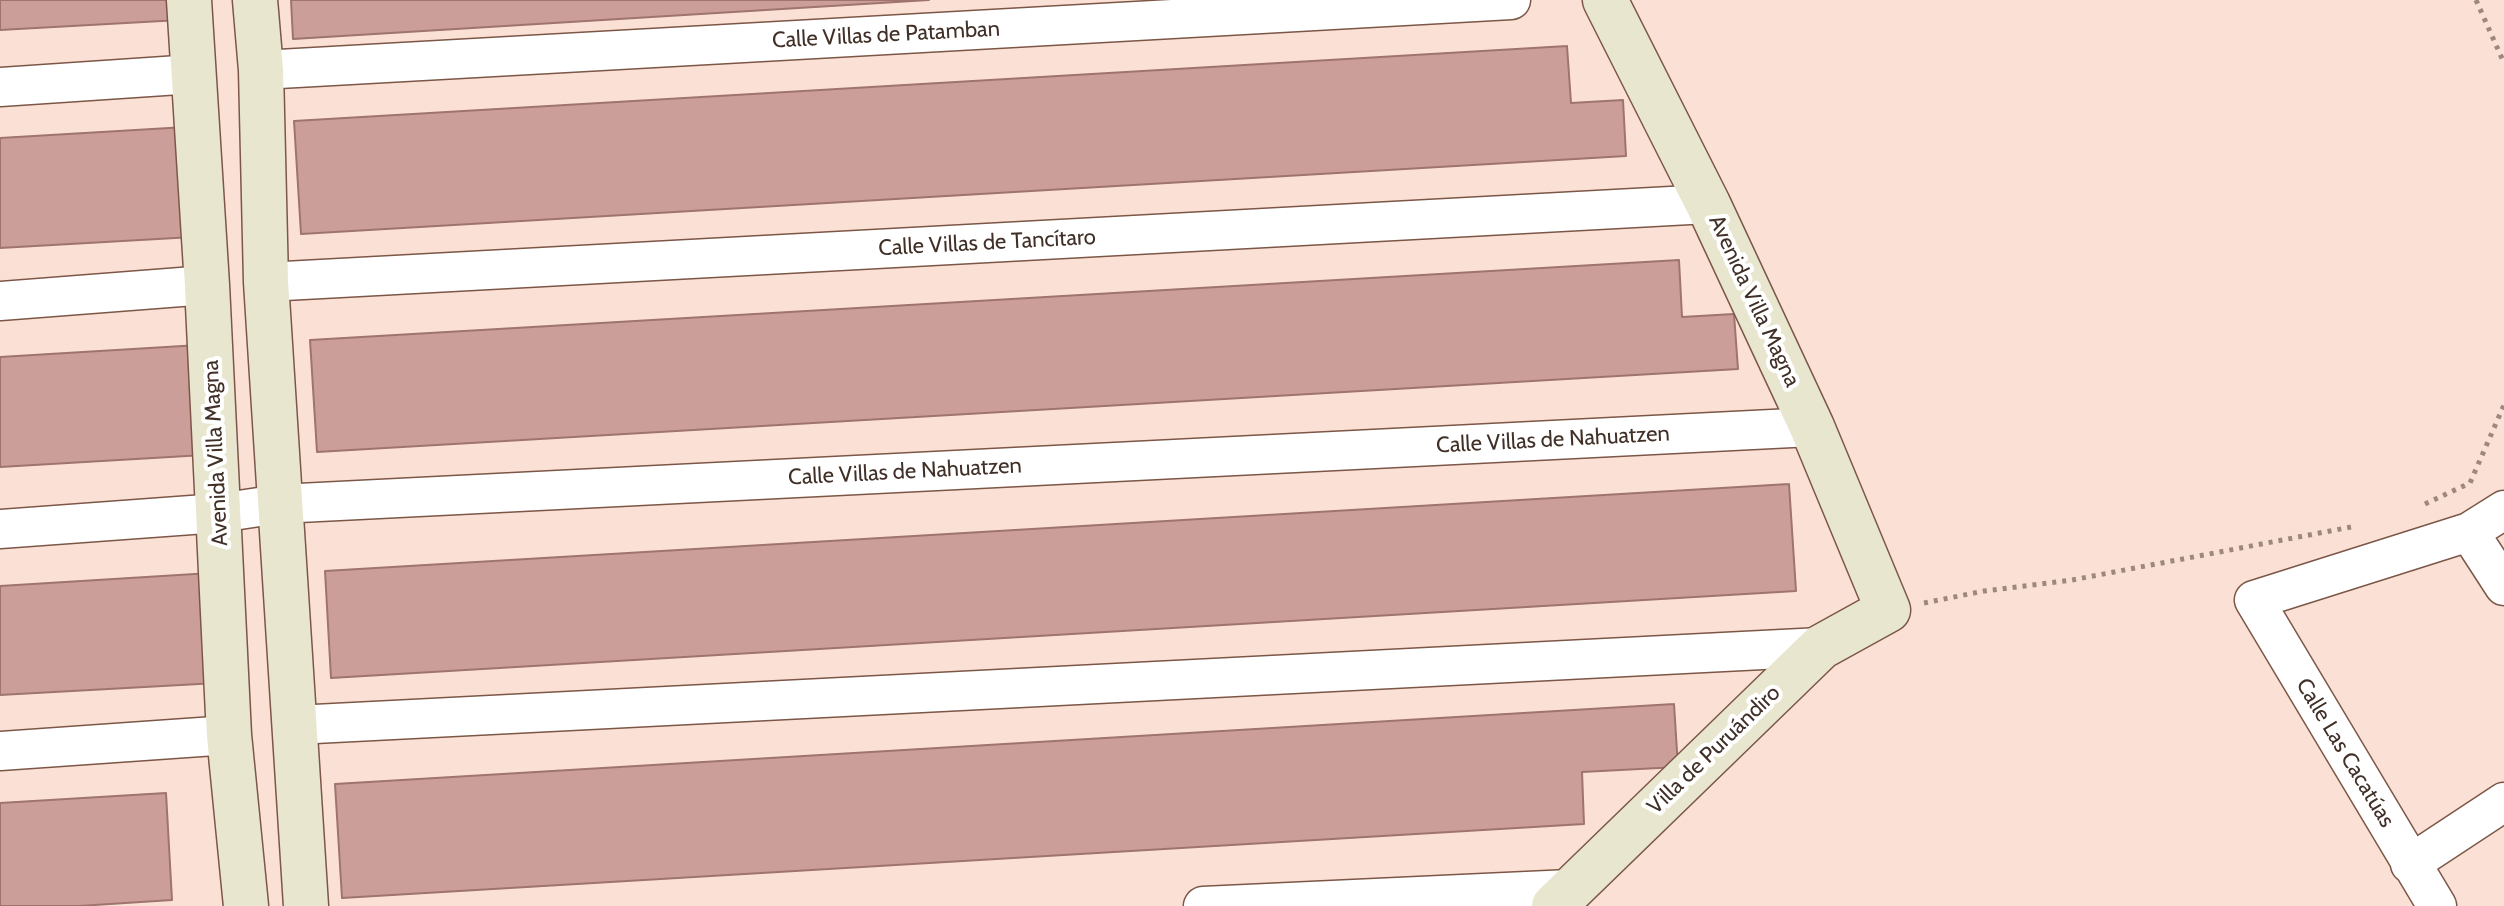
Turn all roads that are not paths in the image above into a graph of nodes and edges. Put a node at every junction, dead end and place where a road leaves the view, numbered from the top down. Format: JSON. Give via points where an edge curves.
{"nodes":[{"id":1,"x":189,"y":0,"type":"edge"},
{"id":2,"x":255,"y":0,"type":"edge"},
{"id":3,"x":1511,"y":0,"type":"edge"},
{"id":4,"x":1605,"y":0,"type":"edge"},
{"id":5,"x":261,"y":70,"type":"junction"},
{"id":6,"x":194,"y":74,"type":"junction"},
{"id":7,"x":0,"y":87,"type":"edge"},
{"id":8,"x":1708,"y":204,"type":"junction"},
{"id":9,"x":266,"y":282,"type":"junction"},
{"id":10,"x":207,"y":285,"type":"junction"},
{"id":11,"x":0,"y":301,"type":"edge"},
{"id":12,"x":1812,"y":427,"type":"junction"},
{"id":13,"x":279,"y":504,"type":"junction"},
{"id":14,"x":2504,"y":510,"type":"edge"},
{"id":15,"x":219,"y":513,"type":"junction"},
{"id":16,"x":0,"y":529,"type":"edge"},
{"id":17,"x":2469,"y":532,"type":"junction"},
{"id":18,"x":2504,"y":586,"type":"edge"},
{"id":19,"x":1888,"y":610,"type":"joint"},
{"id":20,"x":1821,"y":647,"type":"junction"},
{"id":21,"x":295,"y":725,"type":"junction"},
{"id":22,"x":229,"y":735,"type":"junction"},
{"id":23,"x":0,"y":751,"type":"edge"},
{"id":24,"x":2504,"y":802,"type":"edge"},
{"id":25,"x":2410,"y":864,"type":"junction"},
{"id":26,"x":1562,"y":897,"type":"edge"},
{"id":27,"x":246,"y":906,"type":"edge"},
{"id":28,"x":306,"y":906,"type":"edge"},
{"id":29,"x":1203,"y":906,"type":"edge"},
{"id":30,"x":2437,"y":906,"type":"edge"}],
"edges":[{"from":1,"to":6,"type":"street","name":"Avenida Villa Magna"},
{"from":2,"to":5,"type":"street"},
{"from":3,"to":5,"type":"street","name":"Calle Villas de Patamban"},
{"from":4,"to":8,"type":"street","name":"Avenida Villa Magna"},
{"from":5,"to":9,"type":"street"},
{"from":6,"to":7,"type":"street"},
{"from":6,"to":10,"type":"street","name":"Avenida Villa Magna"},
{"from":8,"to":9,"type":"street","name":"Calle Villas de Tancítaro"},
{"from":8,"to":12,"type":"street","name":"Avenida Villa Magna"},
{"from":9,"to":13,"type":"street"},
{"from":10,"to":11,"type":"street"},
{"from":10,"to":15,"type":"street","name":"Avenida Villa Magna"},
{"from":12,"to":13,"type":"street","name":"Calle Villas de Nahuatzen"},
{"from":12,"to":19,"type":"street","name":"Avenida Villa Magna"},
{"from":13,"to":15,"type":"street","name":"Calle Villas de Nahuatzen"},
{"from":13,"to":21,"type":"street"},
{"from":14,"to":17,"type":"street"},
{"from":15,"to":16,"type":"street","name":"Calle Villas de Nahuatzen"},
{"from":15,"to":22,"type":"street","name":"Avenida Villa Magna"},
{"from":17,"to":18,"type":"street"},
{"from":17,"to":25,"type":"street","name":"Calle Las Cacatúas","via":[[2254,600]]},
{"from":19,"to":20,"type":"street","name":"Villa de Puruándiro"},
{"from":20,"to":21,"type":"street"},
{"from":20,"to":26,"type":"street","name":"Villa de Puruándiro"},
{"from":21,"to":28,"type":"street"},
{"from":22,"to":23,"type":"street"},
{"from":22,"to":27,"type":"street","name":"Avenida Villa Magna"},
{"from":24,"to":25,"type":"street"},
{"from":25,"to":30,"type":"street","name":"Calle Las Cacatúas"},
{"from":26,"to":29,"type":"street"}]}
